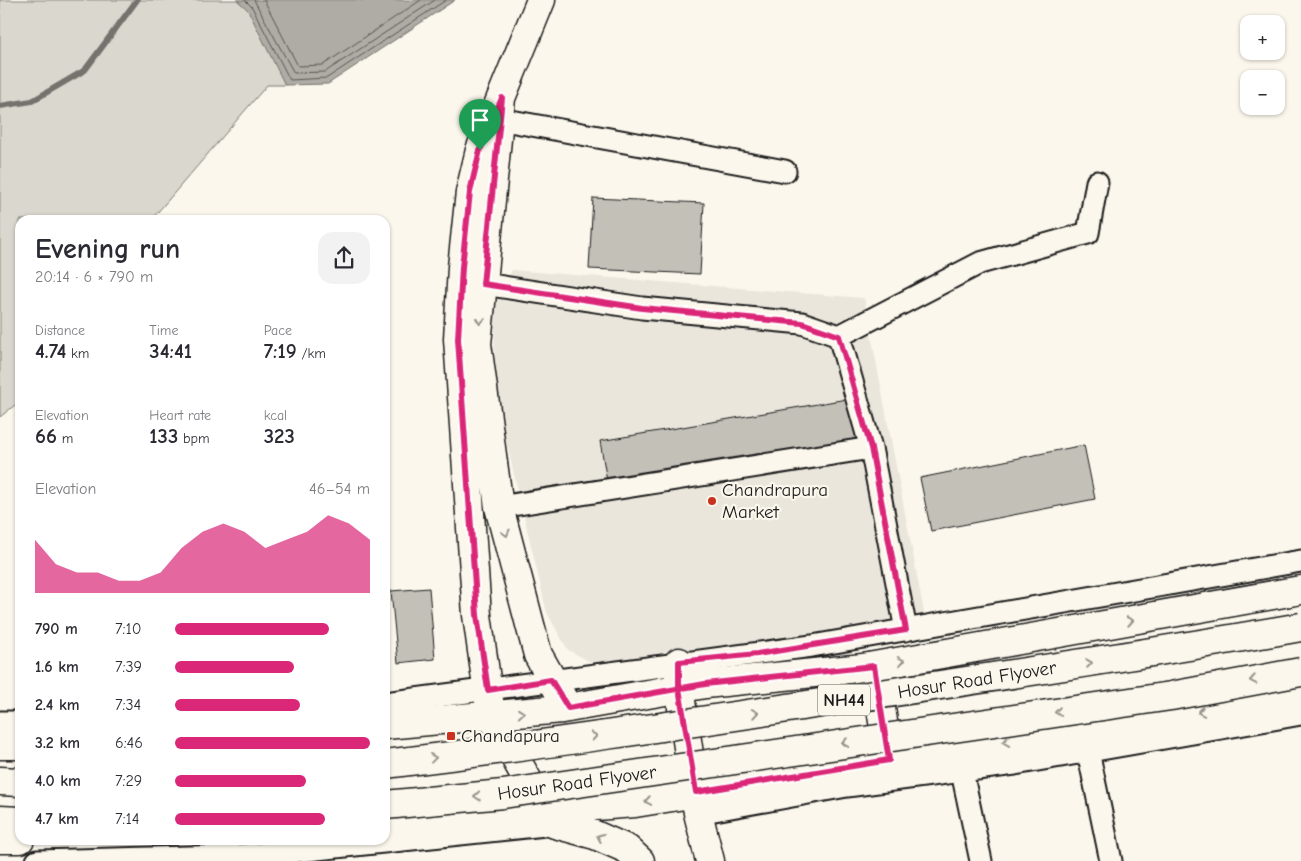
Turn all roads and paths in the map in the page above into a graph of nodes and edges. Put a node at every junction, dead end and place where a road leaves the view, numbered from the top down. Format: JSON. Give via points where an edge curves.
{"nodes":[{"id":1,"x":541,"y":0,"type":"edge"},
{"id":2,"x":500,"y":108,"type":"junction"},
{"id":3,"x":785,"y":171,"type":"dead end"},
{"id":4,"x":1097,"y":182,"type":"dead end"},
{"id":5,"x":483,"y":284,"type":"junction"},
{"id":6,"x":839,"y":336,"type":"junction"},
{"id":7,"x":871,"y":448,"type":"junction"},
{"id":8,"x":498,"y":507,"type":"junction"},
{"id":9,"x":1301,"y":561,"type":"edge"},
{"id":10,"x":1301,"y":590,"type":"edge"},
{"id":11,"x":1301,"y":628,"type":"edge"},
{"id":12,"x":906,"y":630,"type":"junction"},
{"id":13,"x":874,"y":666,"type":"junction"},
{"id":14,"x":1301,"y":672,"type":"edge"},
{"id":15,"x":679,"y":675,"type":"junction"},
{"id":16,"x":551,"y":680,"type":"junction"},
{"id":17,"x":1301,"y":695,"type":"edge"},
{"id":18,"x":390,"y":703,"type":"edge"},
{"id":19,"x":489,"y":703,"type":"junction"},
{"id":20,"x":568,"y":708,"type":"junction"},
{"id":21,"x":1301,"y":714,"type":"edge"},
{"id":22,"x":0,"y":722,"type":"edge"},
{"id":23,"x":15,"y":722,"type":"edge"},
{"id":24,"x":390,"y":724,"type":"edge"},
{"id":25,"x":0,"y":745,"type":"edge"},
{"id":26,"x":15,"y":745,"type":"edge"},
{"id":27,"x":1088,"y":751,"type":"junction"},
{"id":28,"x":889,"y":760,"type":"junction"},
{"id":29,"x":960,"y":760,"type":"junction"},
{"id":30,"x":390,"y":763,"type":"edge"},
{"id":31,"x":0,"y":781,"type":"edge"},
{"id":32,"x":15,"y":782,"type":"edge"},
{"id":33,"x":697,"y":802,"type":"junction"},
{"id":34,"x":390,"y":804,"type":"edge"},
{"id":35,"x":550,"y":816,"type":"junction"},
{"id":36,"x":0,"y":820,"type":"edge"},
{"id":37,"x":15,"y":821,"type":"edge"},
{"id":38,"x":390,"y":822,"type":"edge"},
{"id":39,"x":390,"y":838,"type":"edge"},
{"id":40,"x":0,"y":839,"type":"edge"},
{"id":41,"x":15,"y":839,"type":"edge"},
{"id":42,"x":339,"y":845,"type":"edge"},
{"id":43,"x":226,"y":858,"type":"edge"},
{"id":44,"x":37,"y":861,"type":"edge"},
{"id":45,"x":640,"y":861,"type":"edge"},
{"id":46,"x":710,"y":861,"type":"edge"},
{"id":47,"x":981,"y":861,"type":"edge"},
{"id":48,"x":1111,"y":861,"type":"edge"}],
"edges":[{"from":1,"to":2,"type":"main road"},
{"from":2,"to":3,"type":"street"},
{"from":2,"to":5,"type":"main road"},
{"from":2,"to":19,"type":"main road","via":[[480,150],[470,192],[458,339],[477,615]]},
{"from":4,"to":6,"type":"street","via":[[1088,232],[980,263]]},
{"from":5,"to":6,"type":"street","via":[[642,308],[802,323]]},
{"from":5,"to":8,"type":"main road","one_way":true,"via":[[477,344]]},
{"from":6,"to":7,"type":"street"},
{"from":7,"to":8,"type":"street"},
{"from":7,"to":12,"type":"street"},
{"from":8,"to":16,"type":"main road","one_way":true,"via":[[538,655]]},
{"from":9,"to":12,"type":"street"},
{"from":13,"to":10,"type":"main road","one_way":true},
{"from":30,"to":11,"type":"main road","name":"Hosur Road Flyover","number":"NH44","one_way":true,"bridge":true,"via":[[728,717]]},
{"from":12,"to":15,"type":"street","via":[[757,654]]},
{"from":13,"to":15,"type":"main road"},
{"from":13,"to":28,"type":"main road"},
{"from":14,"to":34,"type":"main road","name":"Hosur Road Flyover","number":"NH44","one_way":true,"bridge":true,"via":[[1171,696],[532,790]]},
{"from":15,"to":16,"type":"street"},
{"from":15,"to":20,"type":"main road"},
{"from":15,"to":33,"type":"main road"},
{"from":16,"to":19,"type":"street"},
{"from":16,"to":20,"type":"main road"},
{"from":17,"to":29,"type":"main road","one_way":true},
{"from":18,"to":19,"type":"street"},
{"from":19,"to":20,"type":"main road","one_way":true},
{"from":19,"to":24,"type":"main road"},
{"from":19,"to":35,"type":"main road"},
{"from":21,"to":27,"type":"street"},
{"from":22,"to":23,"type":"street"},
{"from":25,"to":26,"type":"main road"},
{"from":27,"to":29,"type":"street"},
{"from":27,"to":48,"type":"street"},
{"from":28,"to":29,"type":"main road"},
{"from":28,"to":33,"type":"main road"},
{"from":29,"to":33,"type":"street","via":[[847,786]]},
{"from":29,"to":47,"type":"street"},
{"from":31,"to":32,"type":"main road"},
{"from":33,"to":35,"type":"main road","one_way":true,"via":[[635,803]]},
{"from":33,"to":46,"type":"main road"},
{"from":35,"to":38,"type":"main road"},
{"from":35,"to":39,"type":"street"},
{"from":45,"to":35,"type":"main road","one_way":true,"via":[[627,849]]},
{"from":36,"to":37,"type":"main road"},
{"from":40,"to":41,"type":"main road"},
{"from":42,"to":43,"type":"street"},
{"from":43,"to":44,"type":"street"}]}
